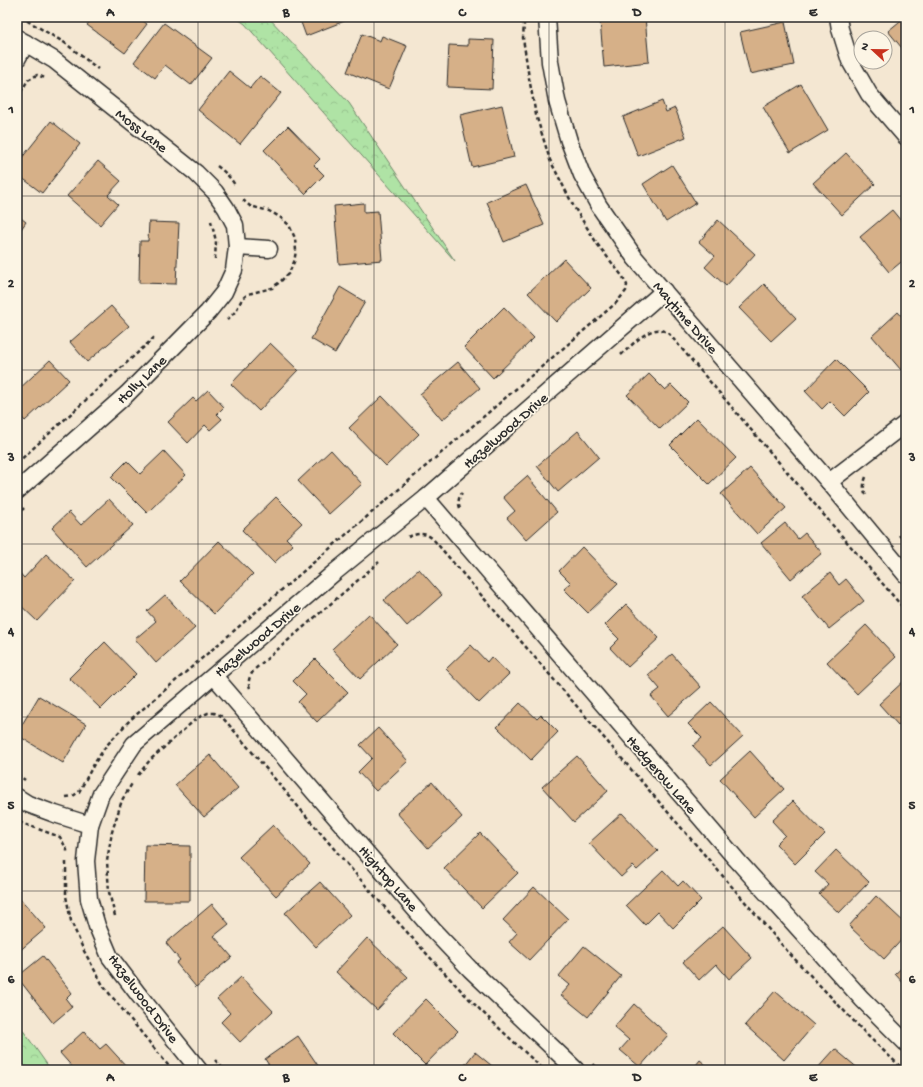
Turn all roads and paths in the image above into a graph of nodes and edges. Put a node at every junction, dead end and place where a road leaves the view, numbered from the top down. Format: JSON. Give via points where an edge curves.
{"nodes":[{"id":1,"x":21,"y":17,"type":"edge"},
{"id":2,"x":522,"y":17,"type":"edge"},
{"id":3,"x":547,"y":17,"type":"edge"},
{"id":4,"x":838,"y":17,"type":"edge"},
{"id":5,"x":22,"y":40,"type":"edge"},
{"id":6,"x":17,"y":59,"type":"edge"},
{"id":7,"x":101,"y":72,"type":"dead end"},
{"id":8,"x":49,"y":80,"type":"dead end"},
{"id":9,"x":17,"y":98,"type":"edge"},
{"id":10,"x":905,"y":134,"type":"edge"},
{"id":11,"x":217,"y":166,"type":"dead end"},
{"id":12,"x":237,"y":190,"type":"dead end"},
{"id":13,"x":240,"y":195,"type":"dead end"},
{"id":14,"x":210,"y":217,"type":"dead end"},
{"id":15,"x":237,"y":247,"type":"junction"},
{"id":16,"x":269,"y":249,"type":"dead end"},
{"id":17,"x":215,"y":262,"type":"dead end"},
{"id":18,"x":664,"y":291,"type":"junction"},
{"id":19,"x":223,"y":324,"type":"dead end"},
{"id":20,"x":157,"y":335,"type":"dead end"},
{"id":21,"x":616,"y":360,"type":"dead end"},
{"id":22,"x":906,"y":423,"type":"edge"},
{"id":23,"x":17,"y":463,"type":"edge"},
{"id":24,"x":870,"y":472,"type":"dead end"},
{"id":25,"x":829,"y":482,"type":"junction"},
{"id":26,"x":17,"y":491,"type":"edge"},
{"id":27,"x":426,"y":498,"type":"junction"},
{"id":28,"x":871,"y":502,"type":"dead end"},
{"id":29,"x":28,"y":504,"type":"dead end"},
{"id":30,"x":17,"y":515,"type":"edge"},
{"id":31,"x":896,"y":532,"type":"dead end"},
{"id":32,"x":406,"y":538,"type":"dead end"},
{"id":33,"x":906,"y":543,"type":"edge"},
{"id":34,"x":382,"y":559,"type":"dead end"},
{"id":35,"x":906,"y":575,"type":"edge"},
{"id":36,"x":906,"y":611,"type":"edge"},
{"id":37,"x":214,"y":676,"type":"junction"},
{"id":38,"x":252,"y":692,"type":"dead end"},
{"id":39,"x":17,"y":774,"type":"edge"},
{"id":40,"x":29,"y":782,"type":"dead end"},
{"id":41,"x":17,"y":797,"type":"edge"},
{"id":42,"x":62,"y":797,"type":"dead end"},
{"id":43,"x":90,"y":825,"type":"junction"},
{"id":44,"x":116,"y":922,"type":"dead end"},
{"id":45,"x":906,"y":1043,"type":"edge"},
{"id":46,"x":214,"y":1058,"type":"dead end"},
{"id":47,"x":589,"y":1060,"type":"dead end"},
{"id":48,"x":199,"y":1070,"type":"edge"},
{"id":49,"x":224,"y":1070,"type":"edge"},
{"id":50,"x":544,"y":1070,"type":"edge"},
{"id":51,"x":576,"y":1070,"type":"edge"},
{"id":52,"x":600,"y":1070,"type":"edge"},
{"id":53,"x":904,"y":1070,"type":"edge"}],
"edges":[{"from":1,"to":7,"type":"path","via":[[65,42]]},
{"from":2,"to":42,"type":"path","via":[[523,38],[536,114],[550,160],[574,207],[598,245],[623,277],[627,285],[626,291],[616,304],[130,720],[106,746],[79,792],[67,798]]},
{"from":3,"to":18,"type":"street","name":"Maytime Drive","via":[[550,62],[557,101],[582,175],[599,206],[635,258]]},
{"from":4,"to":10,"type":"street","via":[[850,61],[865,88]]},
{"from":5,"to":6,"type":"street"},
{"from":5,"to":15,"type":"street","name":"Moss Lane","via":[[54,60],[196,173],[215,192],[226,208],[235,225]]},
{"from":8,"to":9,"type":"path","via":[[37,75],[28,80]]},
{"from":11,"to":12,"type":"path"},
{"from":13,"to":19,"type":"path","via":[[250,206],[269,210],[289,225],[295,238],[296,251],[289,273],[272,288],[248,294]]},
{"from":14,"to":17,"type":"path","via":[[216,241]]},
{"from":15,"to":16,"type":"street"},
{"from":15,"to":26,"type":"street","name":"Holly Lane","via":[[234,270],[224,292],[208,312],[127,394]]},
{"from":18,"to":25,"type":"street","name":"Maytime Drive"},
{"from":18,"to":27,"type":"street","name":"Hazelwood Drive"},
{"from":20,"to":23,"type":"path"},
{"from":21,"to":36,"type":"path","via":[[654,330],[663,330],[670,335]]},
{"from":22,"to":25,"type":"street"},
{"from":24,"to":28,"type":"path","via":[[863,483],[866,497]]},
{"from":25,"to":35,"type":"street","name":"Maytime Drive"},
{"from":27,"to":37,"type":"street","name":"Hazelwood Drive"},
{"from":27,"to":45,"type":"street","name":"Hedgerow Lane","via":[[736,859],[862,999]]},
{"from":29,"to":30,"type":"path"},
{"from":31,"to":33,"type":"path"},
{"from":32,"to":53,"type":"path","via":[[424,533],[433,539],[789,953]]},
{"from":34,"to":38,"type":"path","via":[[255,669],[248,684]]},
{"from":37,"to":43,"type":"street","name":"Hazelwood Drive","via":[[134,744],[102,794]]},
{"from":37,"to":51,"type":"street","name":"Hightop Lane","via":[[433,930]]},
{"from":39,"to":40,"type":"path"},
{"from":41,"to":43,"type":"street","via":[[28,804]]},
{"from":43,"to":48,"type":"street","name":"Hazelwood Drive","via":[[86,861],[89,899],[110,957]]},
{"from":44,"to":50,"type":"path","via":[[109,892],[107,861],[112,832],[122,800],[150,760],[197,718],[208,713],[220,715],[401,926],[456,985]]},
{"from":46,"to":49,"type":"path"},
{"from":47,"to":52,"type":"path"}]}
